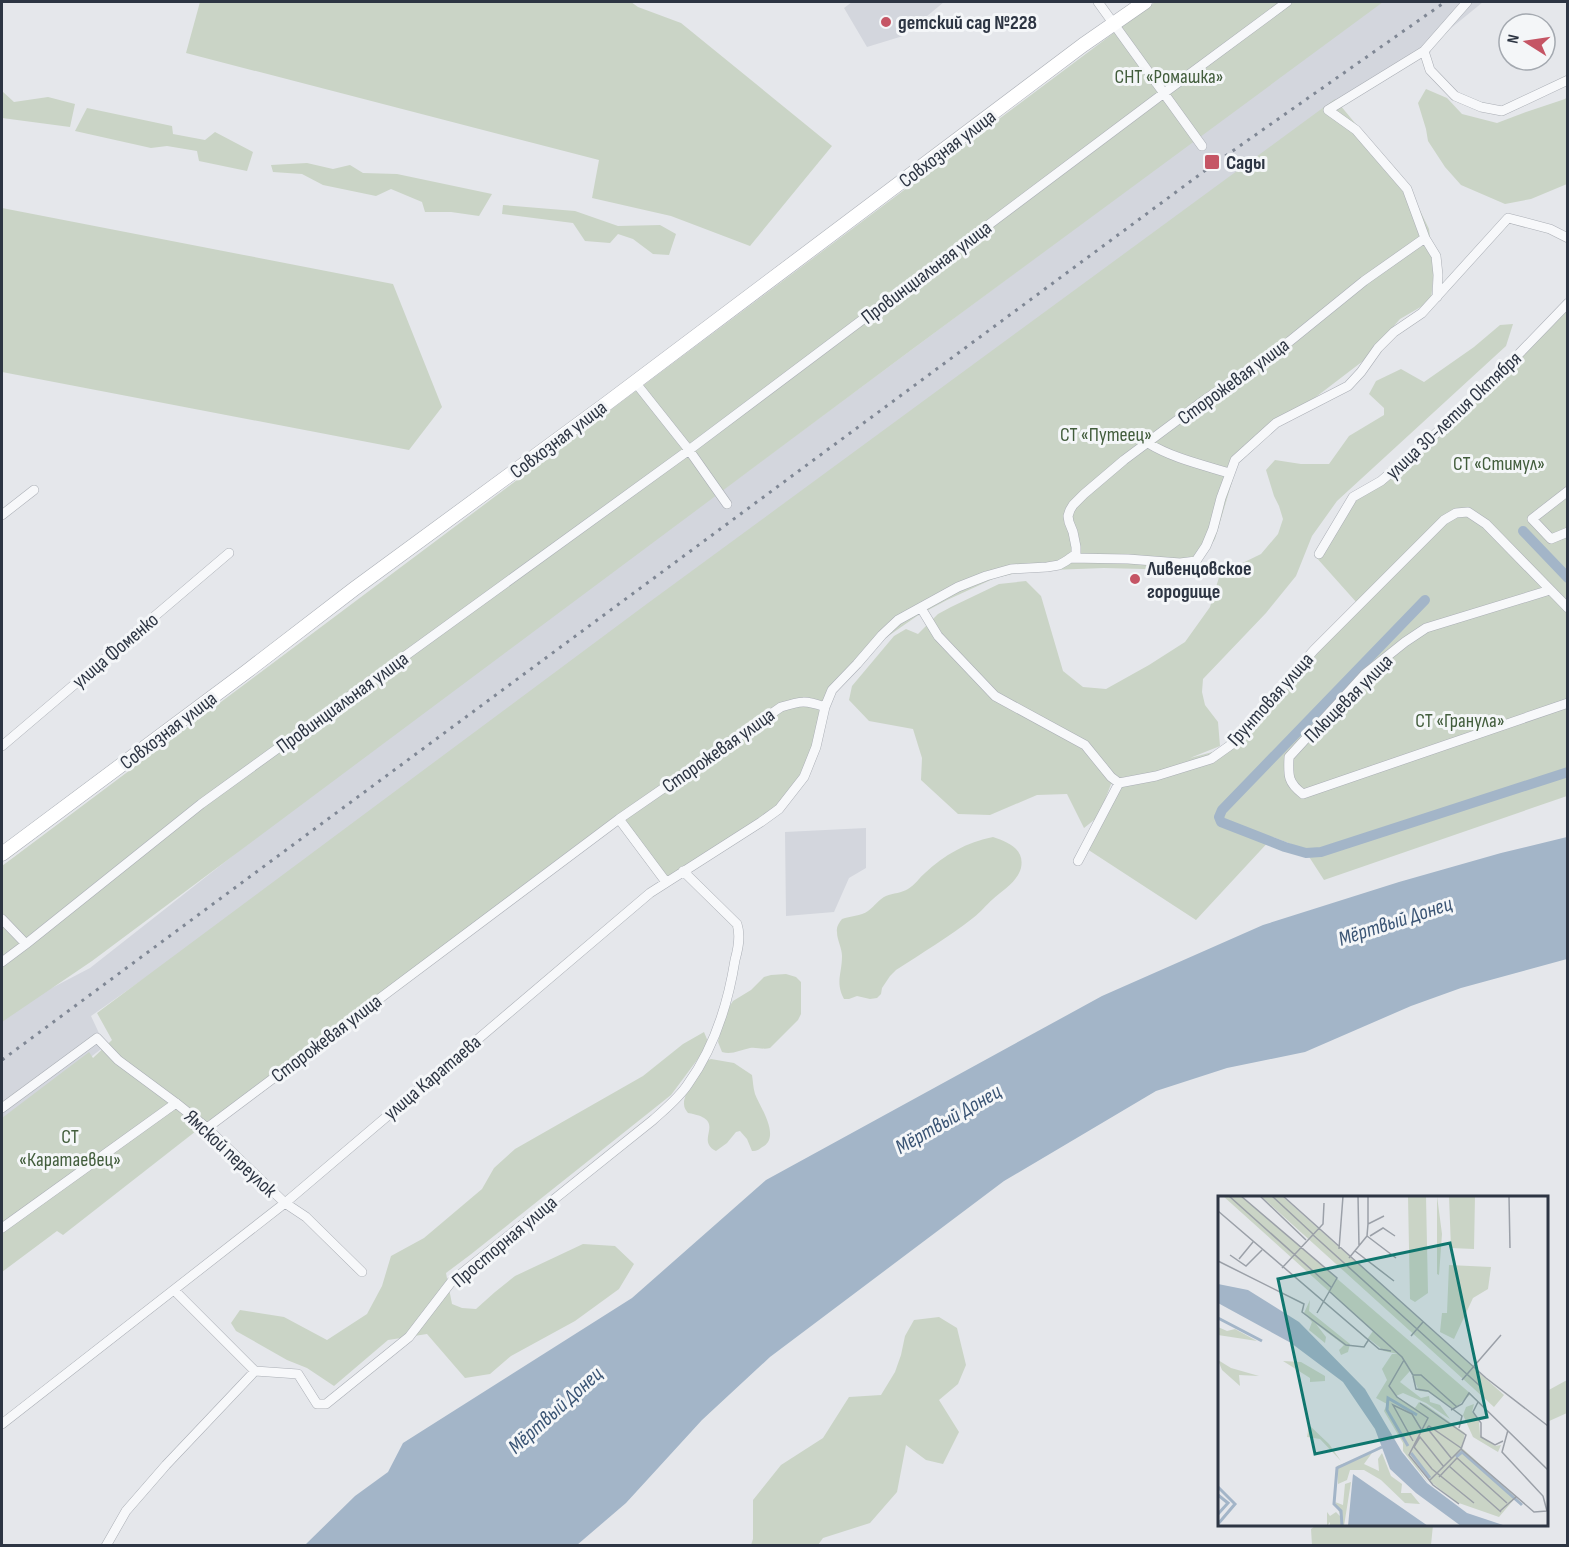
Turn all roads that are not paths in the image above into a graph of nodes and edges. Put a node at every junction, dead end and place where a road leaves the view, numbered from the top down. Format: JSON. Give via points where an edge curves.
{"nodes":[{"id":1,"x":1098,"y":2,"type":"edge"},
{"id":2,"x":1144,"y":2,"type":"edge"},
{"id":3,"x":1287,"y":2,"type":"edge"},
{"id":4,"x":1467,"y":2,"type":"edge"},
{"id":5,"x":1114,"y":23,"type":"junction"},
{"id":6,"x":1424,"y":51,"type":"junction"},
{"id":7,"x":1568,"y":80,"type":"edge"},
{"id":8,"x":1164,"y":93,"type":"junction"},
{"id":9,"x":1202,"y":146,"type":"dead end"},
{"id":10,"x":1425,"y":238,"type":"junction"},
{"id":11,"x":1568,"y":238,"type":"edge"},
{"id":12,"x":1437,"y":297,"type":"junction"},
{"id":13,"x":1568,"y":303,"type":"edge"},
{"id":14,"x":635,"y":382,"type":"junction"},
{"id":15,"x":1148,"y":443,"type":"junction"},
{"id":16,"x":688,"y":450,"type":"junction"},
{"id":17,"x":1229,"y":473,"type":"junction"},
{"id":18,"x":34,"y":490,"type":"dead end"},
{"id":19,"x":1568,"y":490,"type":"edge"},
{"id":20,"x":726,"y":504,"type":"dead end"},
{"id":21,"x":2,"y":515,"type":"edge"},
{"id":22,"x":1568,"y":532,"type":"edge"},
{"id":23,"x":229,"y":554,"type":"dead end"},
{"id":24,"x":1319,"y":554,"type":"dead end"},
{"id":25,"x":1070,"y":558,"type":"junction"},
{"id":26,"x":1550,"y":591,"type":"junction"},
{"id":27,"x":921,"y":608,"type":"junction"},
{"id":28,"x":1568,"y":608,"type":"edge"},
{"id":29,"x":1568,"y":703,"type":"edge"},
{"id":30,"x":825,"y":707,"type":"junction"},
{"id":31,"x":2,"y":746,"type":"edge"},
{"id":32,"x":1119,"y":783,"type":"junction"},
{"id":33,"x":619,"y":819,"type":"junction"},
{"id":34,"x":2,"y":854,"type":"edge"},
{"id":35,"x":1078,"y":861,"type":"dead end"},
{"id":36,"x":683,"y":870,"type":"junction"},
{"id":37,"x":666,"y":882,"type":"junction"},
{"id":38,"x":2,"y":919,"type":"edge"},
{"id":39,"x":26,"y":944,"type":"junction"},
{"id":40,"x":2,"y":962,"type":"edge"},
{"id":41,"x":176,"y":1103,"type":"junction"},
{"id":42,"x":2,"y":1108,"type":"edge"},
{"id":43,"x":207,"y":1128,"type":"junction"},
{"id":44,"x":285,"y":1203,"type":"junction"},
{"id":45,"x":2,"y":1228,"type":"edge"},
{"id":46,"x":362,"y":1272,"type":"dead end"},
{"id":47,"x":174,"y":1290,"type":"junction"},
{"id":48,"x":255,"y":1371,"type":"junction"},
{"id":49,"x":2,"y":1424,"type":"edge"},
{"id":50,"x":106,"y":1545,"type":"edge"}],
"edges":[{"from":1,"to":5,"type":"street"},
{"from":2,"to":5,"type":"street","name":"Совхозная улица"},
{"from":3,"to":8,"type":"street","name":"Провинциальная улица"},
{"from":4,"to":6,"type":"street"},
{"from":5,"to":8,"type":"street"},
{"from":5,"to":14,"type":"street","name":"Совхозная улица"},
{"from":6,"to":7,"type":"street","via":[[1430,70],[1455,96],[1481,107],[1502,111]]},
{"from":6,"to":10,"type":"street","via":[[1328,110],[1356,130],[1407,189]]},
{"from":8,"to":9,"type":"street"},
{"from":8,"to":16,"type":"street","name":"Провинциальная улица"},
{"from":10,"to":12,"type":"street","via":[[1436,256]]},
{"from":10,"to":15,"type":"street","name":"Сторожевая улица"},
{"from":11,"to":12,"type":"street","via":[[1508,218]]},
{"from":12,"to":17,"type":"street","via":[[1394,332],[1348,386],[1276,423],[1235,460]]},
{"from":13,"to":24,"type":"street","name":"улица 30-летия Октября","via":[[1430,439],[1381,482],[1353,497]]},
{"from":14,"to":16,"type":"street"},
{"from":14,"to":34,"type":"street","name":"Совхозная улица"},
{"from":15,"to":17,"type":"street"},
{"from":15,"to":25,"type":"street","name":"Сторожевая улица","via":[[1084,494],[1070,510],[1076,554]]},
{"from":16,"to":20,"type":"street"},
{"from":16,"to":39,"type":"street","name":"Провинциальная улица","via":[[201,804]]},
{"from":17,"to":25,"type":"street","via":[[1213,529],[1196,561]]},
{"from":18,"to":21,"type":"street"},
{"from":19,"to":22,"type":"street","via":[[1532,519],[1551,539]]},
{"from":23,"to":31,"type":"street","name":"улица Фоменко"},
{"from":25,"to":27,"type":"street","via":[[1059,565],[1011,569],[986,576]]},
{"from":26,"to":28,"type":"street","name":"Грунтовая улица"},
{"from":26,"to":29,"type":"street","name":"Плющевая улица","via":[[1426,628],[1405,642],[1365,674],[1289,757],[1292,786],[1303,794]]},
{"from":26,"to":32,"type":"street","name":"Грунтовая улица","via":[[1486,524],[1468,512],[1455,513],[1314,650],[1232,744],[1211,759]]},
{"from":27,"to":30,"type":"street","via":[[882,635],[832,690]]},
{"from":27,"to":32,"type":"street","via":[[938,636],[995,696],[1085,745]]},
{"from":30,"to":33,"type":"street","name":"Сторожевая улица","via":[[800,701],[781,707]]},
{"from":30,"to":36,"type":"street","name":"улица Каратаева","via":[[804,777],[779,809]]},
{"from":32,"to":35,"type":"street"},
{"from":33,"to":37,"type":"street"},
{"from":33,"to":43,"type":"street","name":"Сторожевая улица"},
{"from":36,"to":37,"type":"street","name":"улица Каратаева"},
{"from":36,"to":48,"type":"street","name":"Просторная улица","via":[[737,924],[739,942],[717,1031],[678,1097],[452,1281],[409,1337],[326,1404],[317,1404],[298,1374]]},
{"from":37,"to":44,"type":"street","name":"улица Каратаева"},
{"from":38,"to":39,"type":"street"},
{"from":39,"to":40,"type":"street","name":"Провинциальная улица"},
{"from":41,"to":42,"type":"street","name":"Ямской переулок","via":[[118,1060],[98,1038]]},
{"from":41,"to":43,"type":"street","name":"Ямской переулок"},
{"from":41,"to":45,"type":"street"},
{"from":43,"to":44,"type":"street","name":"Ямской переулок"},
{"from":44,"to":46,"type":"street","name":"Ямской переулок","via":[[306,1217]]},
{"from":44,"to":47,"type":"street","name":"улица Каратаева"},
{"from":47,"to":48,"type":"street"},
{"from":47,"to":49,"type":"street","name":"улица Каратаева"},
{"from":48,"to":50,"type":"street","via":[[126,1511]]}]}
